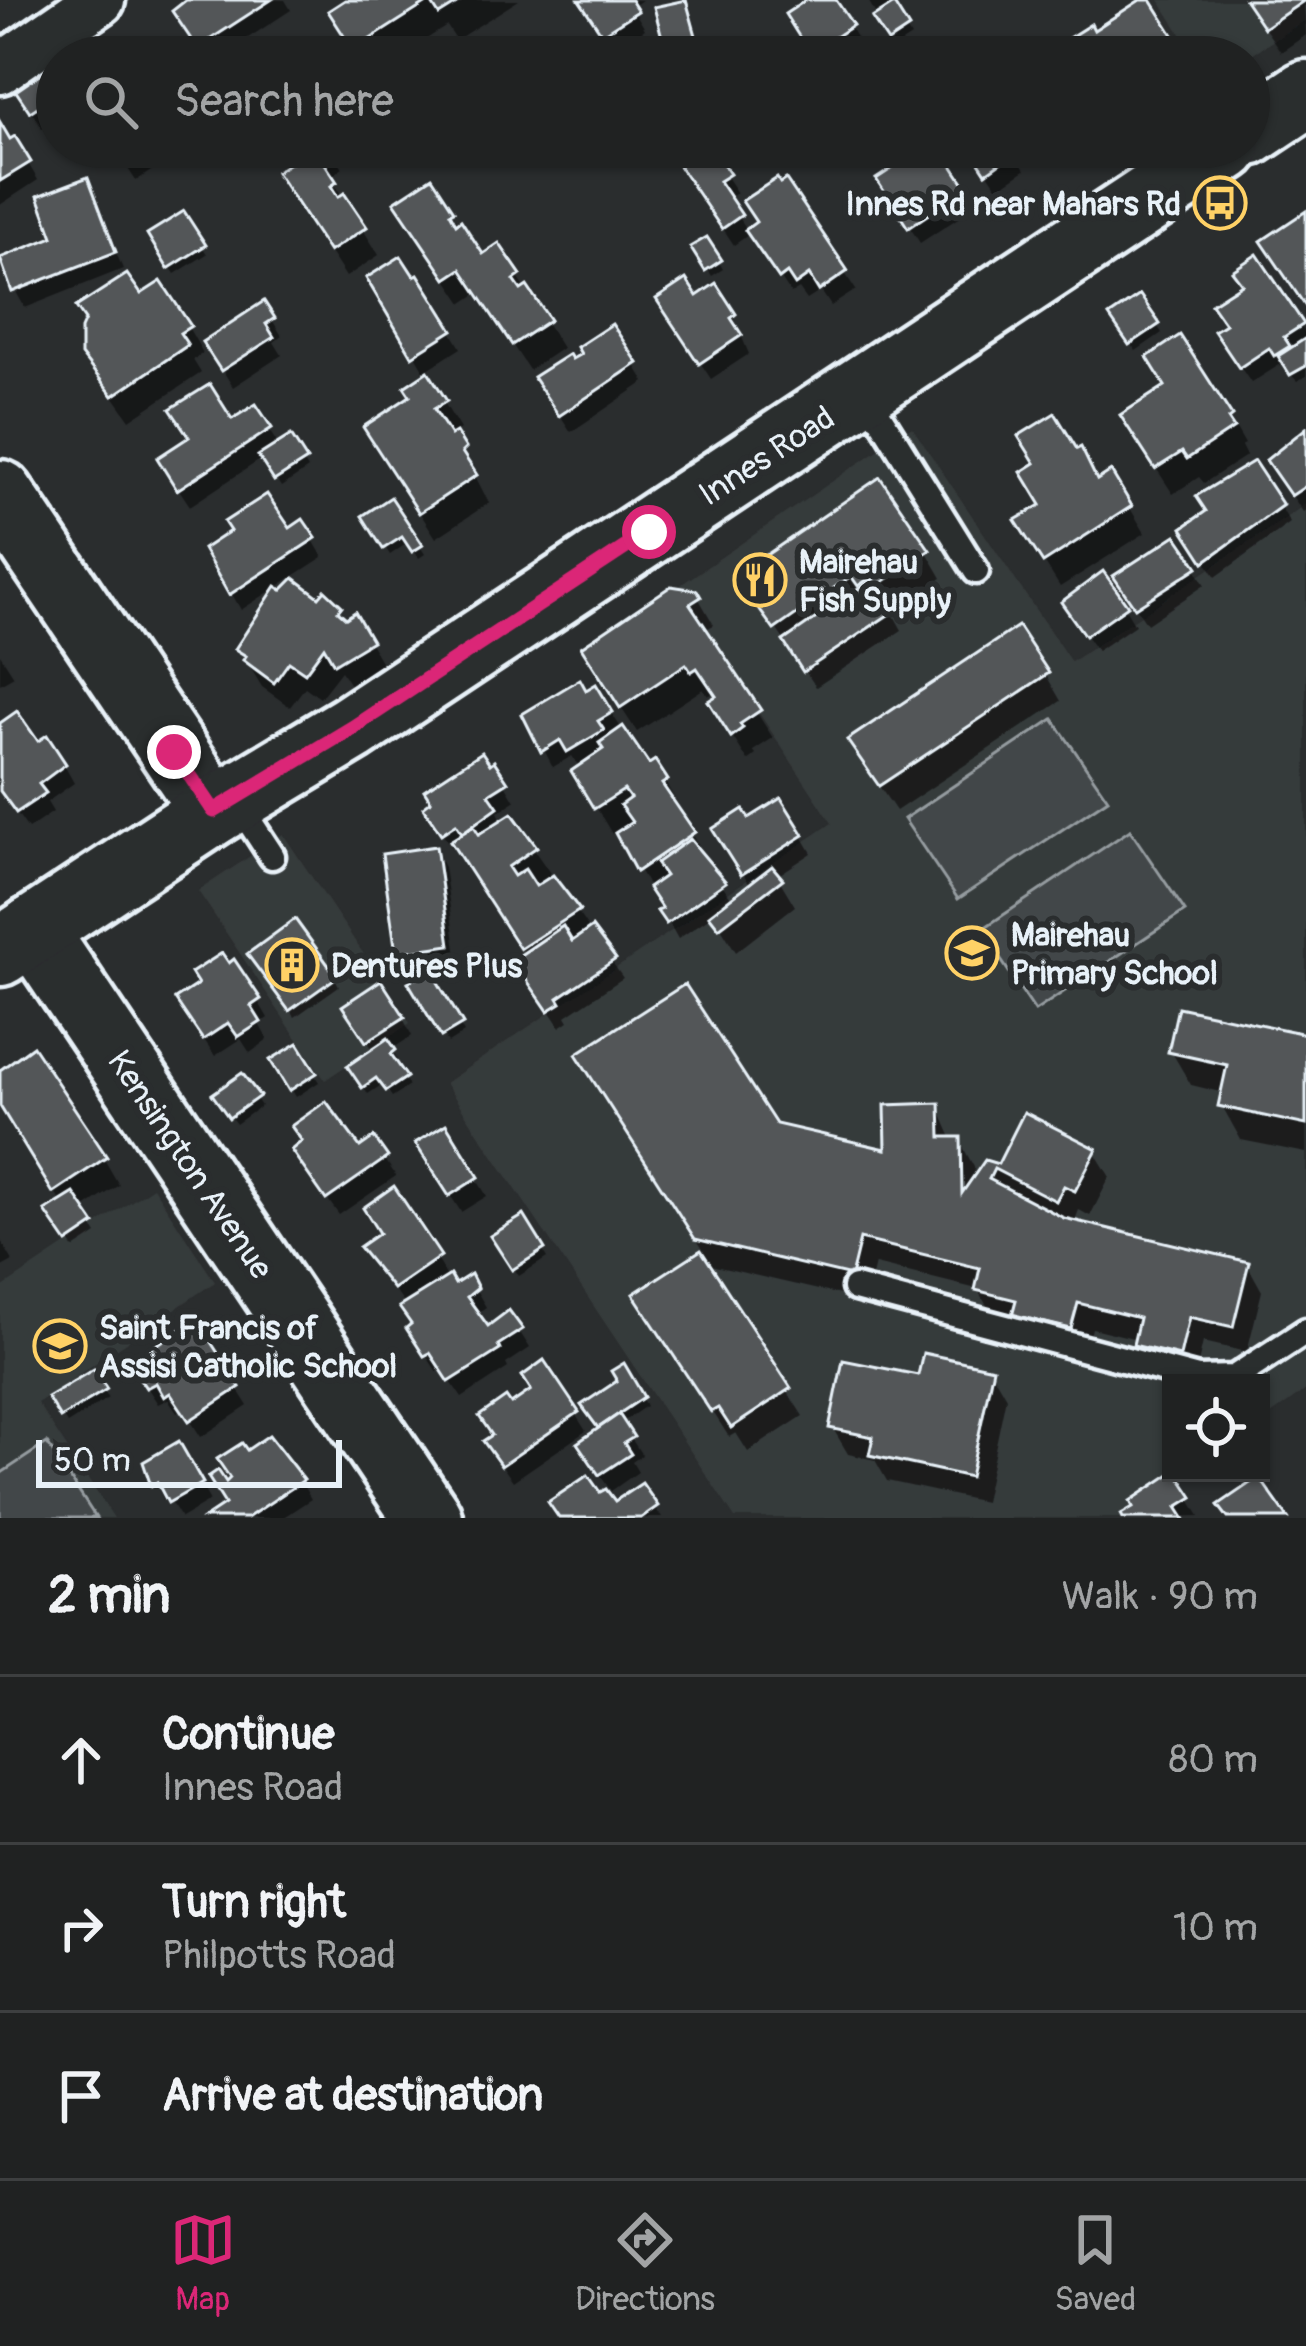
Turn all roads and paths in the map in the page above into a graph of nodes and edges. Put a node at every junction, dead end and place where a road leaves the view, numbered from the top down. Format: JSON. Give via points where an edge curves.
{"nodes":[{"id":1,"x":100,"y":0,"type":"edge"},
{"id":2,"x":47,"y":36,"type":"edge"},
{"id":3,"x":36,"y":44,"type":"edge"},
{"id":4,"x":0,"y":68,"type":"edge"},
{"id":5,"x":1306,"y":94,"type":"edge"},
{"id":6,"x":1270,"y":118,"type":"edge"},
{"id":7,"x":1196,"y":168,"type":"edge"},
{"id":8,"x":864,"y":391,"type":"junction"},
{"id":9,"x":0,"y":494,"type":"edge"},
{"id":10,"x":976,"y":571,"type":"dead end"},
{"id":11,"x":224,"y":805,"type":"junction"},
{"id":12,"x":272,"y":856,"type":"dead end"},
{"id":13,"x":17,"y":941,"type":"edge"},
{"id":14,"x":855,"y":1288,"type":"dead end"},
{"id":15,"x":1306,"y":1331,"type":"edge"},
{"id":16,"x":428,"y":1518,"type":"edge"}],
"edges":[{"from":1,"to":2,"type":"street"},
{"from":3,"to":4,"type":"street"},
{"from":5,"to":6,"type":"main road"},
{"from":7,"to":8,"type":"main road","name":"Innes Road"},
{"from":8,"to":10,"type":"lane"},
{"from":8,"to":11,"type":"main road","name":"Innes Road"},
{"from":9,"to":11,"type":"main road"},
{"from":11,"to":12,"type":"lane"},
{"from":11,"to":13,"type":"main road","name":"Innes Road"},
{"from":13,"to":16,"type":"main road","name":"Kensington Avenue"},
{"from":14,"to":15,"type":"lane","via":[[1198,1379],[1234,1378]]}]}
